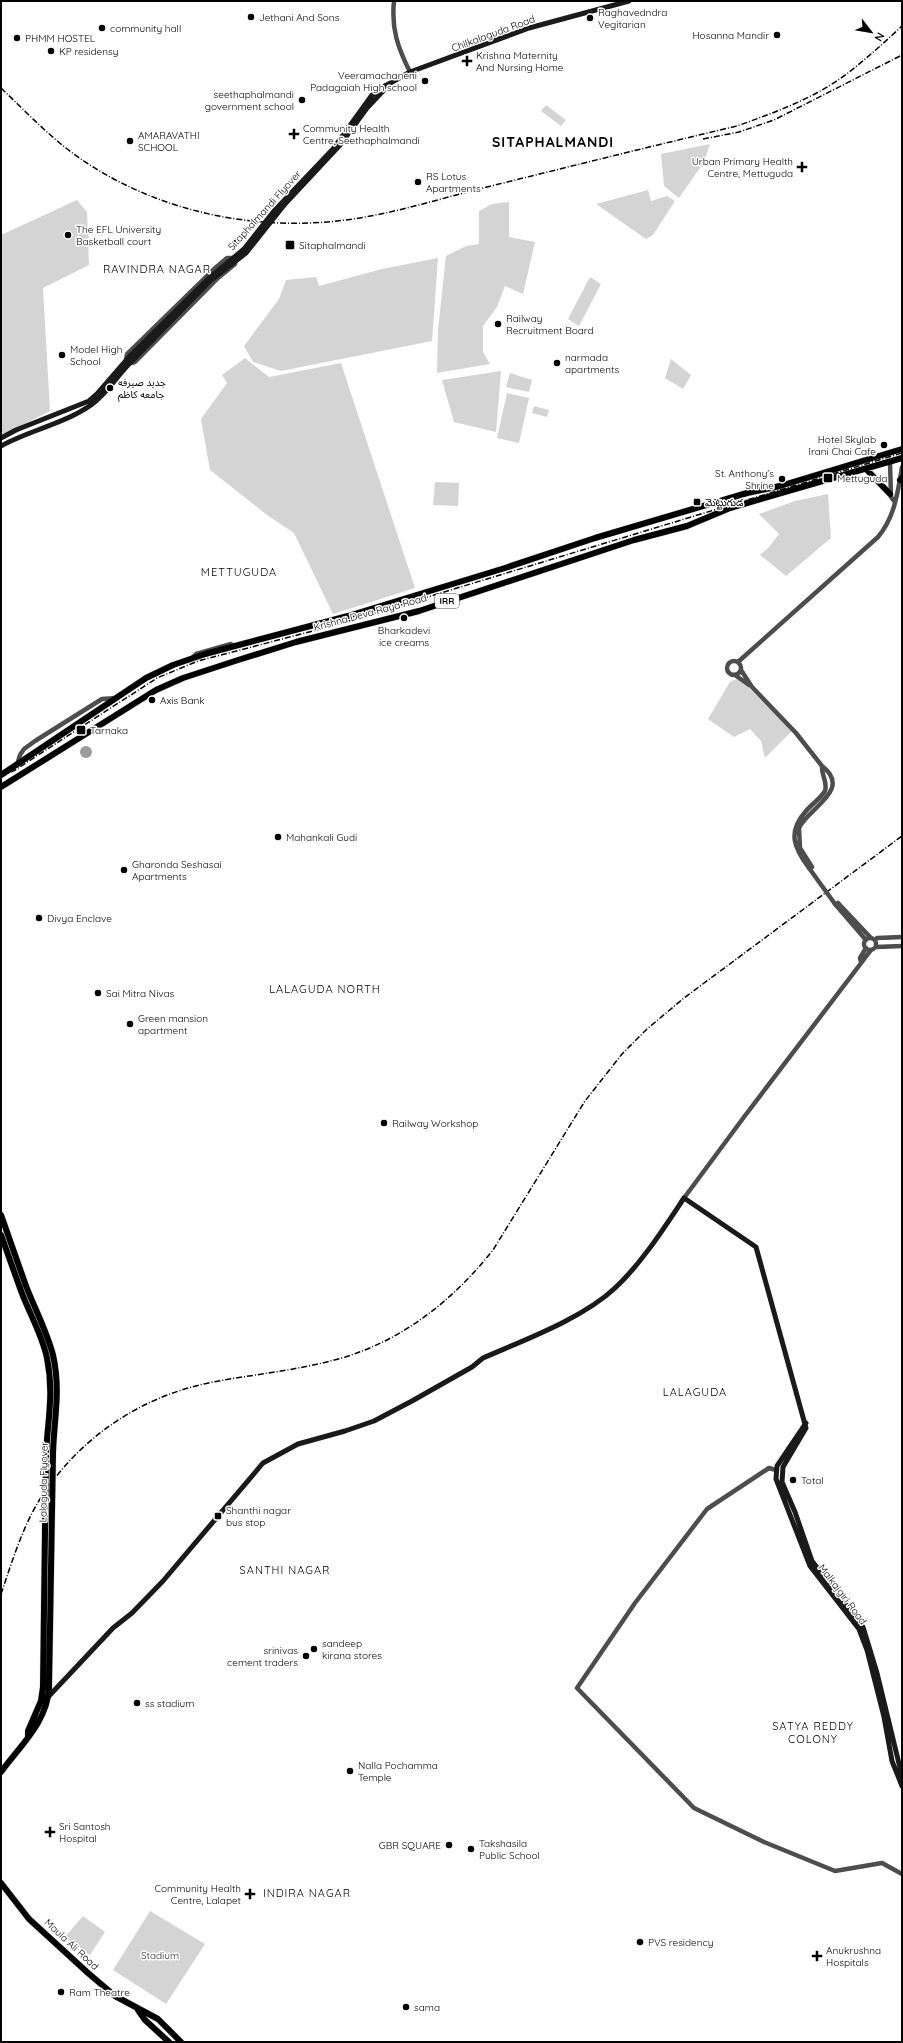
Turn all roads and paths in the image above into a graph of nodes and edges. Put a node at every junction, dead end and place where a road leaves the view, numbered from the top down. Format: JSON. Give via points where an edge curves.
{"nodes":[{"id":1,"x":394,"y":1,"type":"edge"},
{"id":2,"x":629,"y":1,"type":"edge"},
{"id":3,"x":410,"y":72,"type":"junction"},
{"id":4,"x":392,"y":82,"type":"joint"},
{"id":5,"x":129,"y":360,"type":"junction"},
{"id":6,"x":1,"y":438,"type":"edge"},
{"id":7,"x":1,"y":446,"type":"edge"},
{"id":8,"x":902,"y":449,"type":"edge"},
{"id":9,"x":902,"y":458,"type":"edge"},
{"id":10,"x":890,"y":462,"type":"junction"},
{"id":11,"x":902,"y":467,"type":"edge"},
{"id":12,"x":867,"y":470,"type":"junction"},
{"id":13,"x":901,"y":479,"type":"edge"},
{"id":14,"x":890,"y":494,"type":"junction"},
{"id":15,"x":894,"y":501,"type":"junction"},
{"id":16,"x":631,"y":527,"type":"junction"},
{"id":17,"x":634,"y":540,"type":"junction"},
{"id":18,"x":359,"y":613,"type":"junction"},
{"id":19,"x":363,"y":625,"type":"junction"},
{"id":20,"x":269,"y":638,"type":"junction"},
{"id":21,"x":232,"y":648,"type":"junction"},
{"id":22,"x":191,"y":659,"type":"junction"},
{"id":23,"x":235,"y":661,"type":"junction"},
{"id":24,"x":738,"y":662,"type":"junction"},
{"id":25,"x":741,"y":670,"type":"junction"},
{"id":26,"x":735,"y":675,"type":"junction"},
{"id":27,"x":752,"y":687,"type":"junction"},
{"id":28,"x":117,"y":698,"type":"junction"},
{"id":29,"x":14,"y":767,"type":"junction"},
{"id":30,"x":1,"y":776,"type":"edge"},
{"id":31,"x":16,"y":778,"type":"junction"},
{"id":32,"x":1,"y":784,"type":"edge"},
{"id":33,"x":1,"y":787,"type":"edge"},
{"id":34,"x":902,"y":937,"type":"edge"},
{"id":35,"x":871,"y":939,"type":"junction"},
{"id":36,"x":902,"y":946,"type":"edge"},
{"id":37,"x":876,"y":947,"type":"junction"},
{"id":38,"x":866,"y":948,"type":"junction"},
{"id":39,"x":871,"y":950,"type":"junction"},
{"id":40,"x":861,"y":962,"type":"junction"},
{"id":41,"x":684,"y":1198,"type":"junction"},
{"id":42,"x":1,"y":1215,"type":"edge"},
{"id":43,"x":1,"y":1235,"type":"edge"},
{"id":44,"x":23,"y":1287,"type":"junction"},
{"id":45,"x":806,"y":1423,"type":"junction"},
{"id":46,"x":776,"y":1470,"type":"junction"},
{"id":47,"x":46,"y":1687,"type":"junction"},
{"id":48,"x":42,"y":1696,"type":"junction"},
{"id":49,"x":49,"y":1696,"type":"junction"},
{"id":50,"x":39,"y":1714,"type":"junction"},
{"id":51,"x":1,"y":1772,"type":"edge"},
{"id":52,"x":902,"y":1776,"type":"edge"},
{"id":53,"x":902,"y":1786,"type":"edge"},
{"id":54,"x":902,"y":1874,"type":"edge"},
{"id":55,"x":1,"y":1883,"type":"edge"},
{"id":56,"x":138,"y":2010,"type":"junction"},
{"id":57,"x":169,"y":2042,"type":"edge"},
{"id":58,"x":181,"y":2042,"type":"edge"}],
"edges":[{"from":1,"to":3,"type":"street","via":[[393,25],[396,42]]},
{"from":2,"to":3,"type":"main road","name":"Chilkalaguda Road","via":[[529,28]]},
{"from":3,"to":4,"type":"main road","name":"Chilkalaguda Road"},
{"from":4,"to":5,"type":"main road","name":"Sitaphalmandi Flyover","bridge":true,"via":[[372,94],[333,149],[274,211],[244,251],[207,280]]},
{"from":5,"to":5,"type":"street","via":[[135,362],[235,264],[236,259],[227,258],[214,269],[127,354]]},
{"from":5,"to":6,"type":"main road","via":[[89,401]]},
{"from":5,"to":7,"type":"main road","via":[[101,398],[83,410],[18,436]]},
{"from":8,"to":16,"type":"main road","name":"Krishna Deva Raya Road","number":"IRR"},
{"from":9,"to":10,"type":"main road","name":"Krishna Deva Raya Road","number":"IRR"},
{"from":10,"to":12,"type":"main road","name":"Krishna Deva Raya Road","number":"IRR"},
{"from":10,"to":14,"type":"street"},
{"from":11,"to":13,"type":"street"},
{"from":12,"to":14,"type":"main road"},
{"from":12,"to":17,"type":"main road","name":"Krishna Deva Raya Road","number":"IRR","via":[[730,508],[688,526]]},
{"from":13,"to":15,"type":"street"},
{"from":14,"to":15,"type":"street"},
{"from":15,"to":24,"type":"street","via":[[886,528],[878,537]]},
{"from":16,"to":17,"type":"main road"},
{"from":16,"to":18,"type":"main road","name":"Krishna Deva Raya Road","number":"IRR"},
{"from":17,"to":19,"type":"main road","name":"Krishna Deva Raya Road","number":"IRR","via":[[419,611]]},
{"from":18,"to":19,"type":"main road"},
{"from":18,"to":20,"type":"main road","name":"Krishna Deva Raya Road","number":"IRR"},
{"from":19,"to":23,"type":"main road","name":"Krishna Deva Raya Road","number":"IRR"},
{"from":20,"to":21,"type":"main road","name":"Krishna Deva Raya Road","number":"IRR"},
{"from":20,"to":22,"type":"street","via":[[263,637],[211,649],[193,655]]},
{"from":21,"to":22,"type":"main road","name":"Krishna Deva Raya Road","number":"IRR"},
{"from":21,"to":23,"type":"main road"},
{"from":22,"to":28,"type":"main road","name":"Krishna Deva Raya Road","number":"IRR","via":[[151,676]]},
{"from":23,"to":31,"type":"main road","name":"Krishna Deva Raya Road","number":"IRR","via":[[156,690]]},
{"from":24,"to":25,"type":"street"},
{"from":24,"to":26,"type":"street","via":[[731,662],[727,667],[729,673]]},
{"from":25,"to":26,"type":"street"},
{"from":25,"to":27,"type":"street"},
{"from":26,"to":27,"type":"street"},
{"from":27,"to":35,"type":"street","via":[[827,769],[833,788],[801,824],[798,834],[800,848],[836,903]]},
{"from":28,"to":29,"type":"main road","name":"Krishna Deva Raya Road","number":"IRR"},
{"from":28,"to":29,"type":"street","via":[[102,699],[35,741],[24,749]]},
{"from":29,"to":30,"type":"main road","name":"Krishna Deva Raya Road"},
{"from":31,"to":32,"type":"main road","number":"IRR"},
{"from":31,"to":33,"type":"main road","name":"Krishna Deva Raya Road"},
{"from":34,"to":35,"type":"street"},
{"from":35,"to":37,"type":"street"},
{"from":35,"to":38,"type":"street"},
{"from":36,"to":37,"type":"street"},
{"from":37,"to":39,"type":"street"},
{"from":38,"to":39,"type":"street"},
{"from":38,"to":40,"type":"street","via":[[860,958]]},
{"from":39,"to":40,"type":"street"},
{"from":40,"to":41,"type":"street"},
{"from":41,"to":45,"type":"main road","via":[[756,1247]]},
{"from":41,"to":49,"type":"main road","via":[[632,1270],[615,1289],[580,1312],[483,1358],[472,1367],[374,1421],[298,1444],[263,1463],[163,1581],[132,1613],[113,1628]]},
{"from":42,"to":44,"type":"main road","name":"Lalaguda Flyover"},
{"from":43,"to":44,"type":"main road","name":"Lalaguda Flyover","via":[[18,1282]]},
{"from":44,"to":47,"type":"main road","name":"Lalaguda Flyover","bridge":true,"via":[[51,1347],[57,1384]]},
{"from":45,"to":46,"type":"main road"},
{"from":45,"to":52,"type":"main road","name":"Malkajgiri Road","via":[[806,1428],[782,1467],[782,1482],[812,1560],[863,1627]]},
{"from":46,"to":53,"type":"main road","name":"Malkajgiri Road","via":[[779,1487],[808,1563],[859,1629],[884,1717],[892,1761]]},
{"from":46,"to":54,"type":"street","via":[[769,1468],[707,1509],[635,1604],[578,1688],[694,1808],[764,1842],[835,1871],[882,1863]]},
{"from":47,"to":48,"type":"main road","name":"Lalaguda Flyover"},
{"from":47,"to":49,"type":"main road","name":"Lalaguda Flyover"},
{"from":48,"to":49,"type":"main road"},
{"from":48,"to":50,"type":"main road"},
{"from":49,"to":50,"type":"main road"},
{"from":50,"to":51,"type":"main road","via":[[28,1735]]},
{"from":55,"to":56,"type":"main road","name":"Maula Ali Road","via":[[23,1912],[70,1957],[115,1996]]},
{"from":56,"to":57,"type":"main road","name":"Maula Ali Road"},
{"from":56,"to":58,"type":"main road","name":"Maula Ali Road","via":[[158,2019]]}]}
